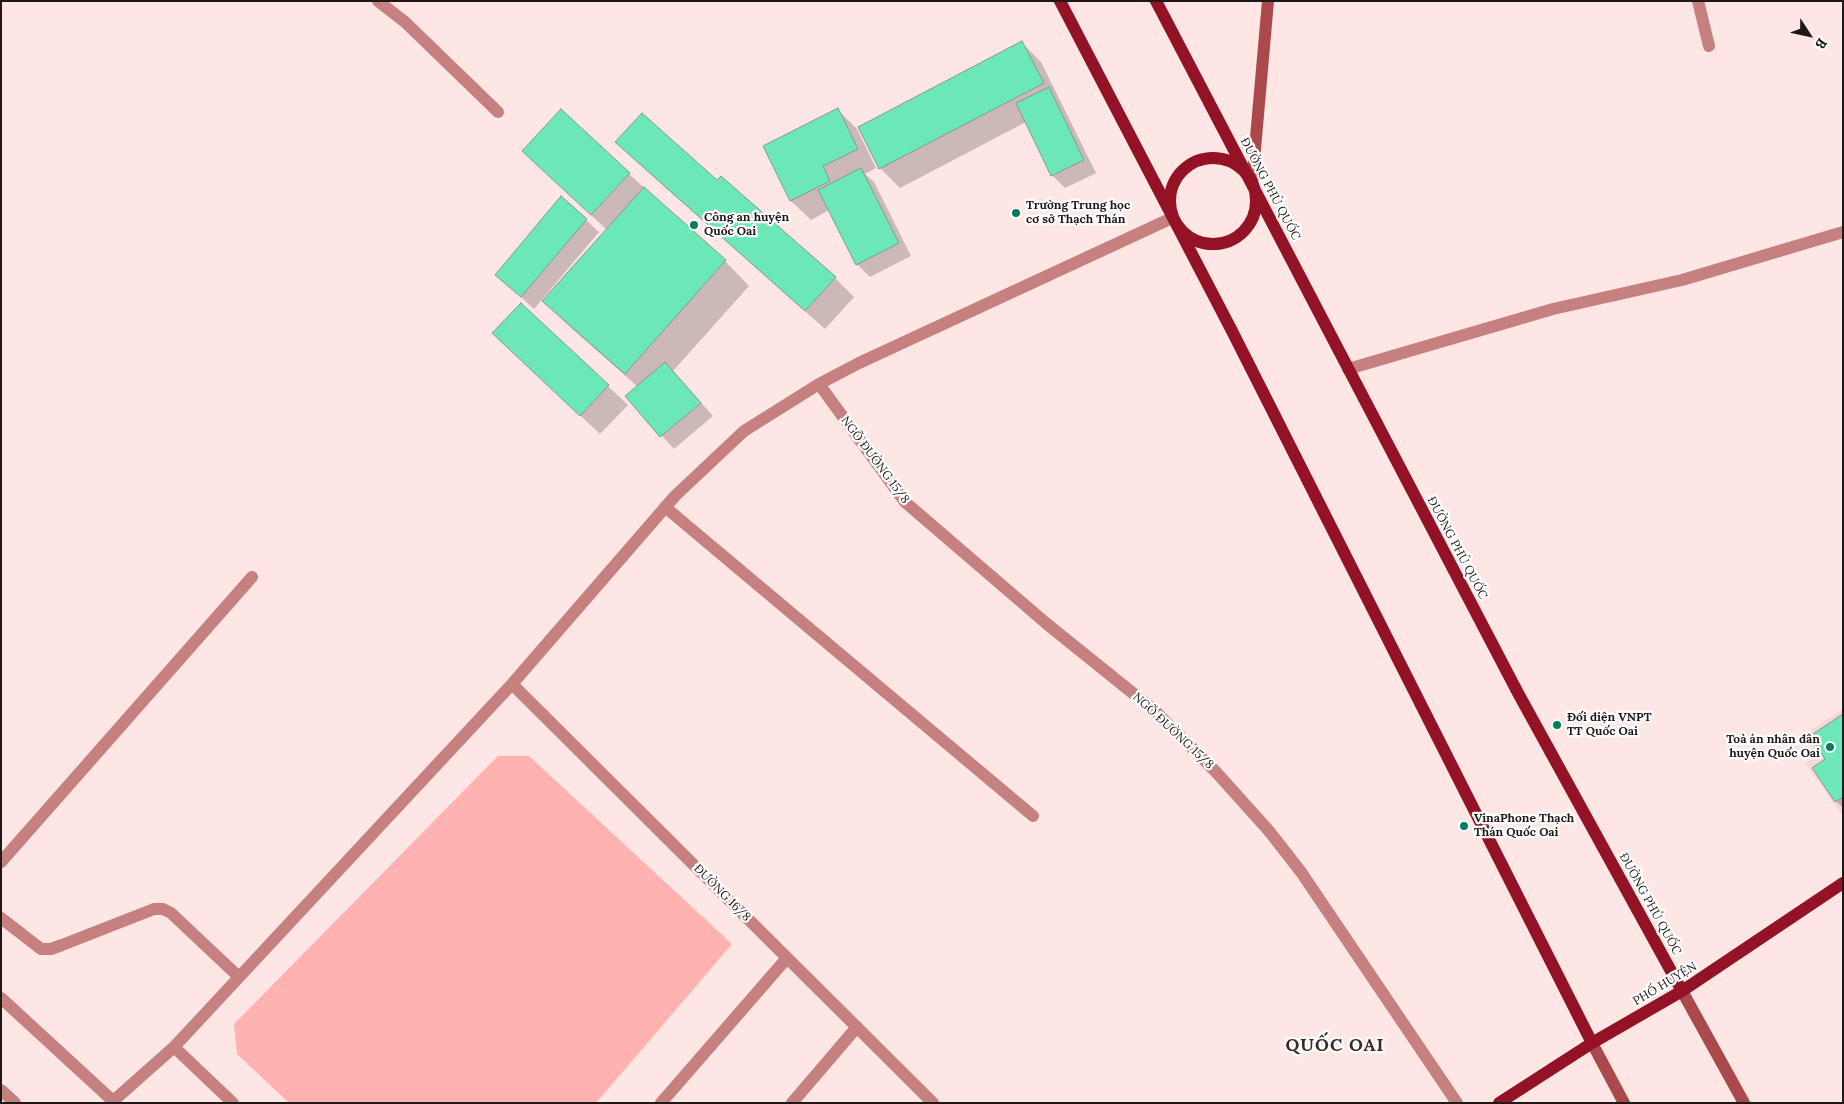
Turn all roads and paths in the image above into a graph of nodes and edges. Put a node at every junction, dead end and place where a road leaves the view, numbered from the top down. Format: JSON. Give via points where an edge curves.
{"nodes":[{"id":1,"x":378,"y":1,"type":"edge"},
{"id":2,"x":1060,"y":1,"type":"edge"},
{"id":3,"x":1156,"y":1,"type":"edge"},
{"id":4,"x":1268,"y":1,"type":"edge"},
{"id":5,"x":1698,"y":1,"type":"edge"},
{"id":6,"x":1709,"y":46,"type":"dead end"},
{"id":7,"x":498,"y":112,"type":"dead end"},
{"id":8,"x":1252,"y":183,"type":"junction"},
{"id":9,"x":1172,"y":218,"type":"junction"},
{"id":10,"x":1843,"y":232,"type":"edge"},
{"id":11,"x":1348,"y":369,"type":"junction"},
{"id":12,"x":819,"y":384,"type":"junction"},
{"id":13,"x":665,"y":507,"type":"junction"},
{"id":14,"x":252,"y":577,"type":"dead end"},
{"id":15,"x":512,"y":684,"type":"junction"},
{"id":16,"x":1033,"y":816,"type":"dead end"},
{"id":17,"x":1,"y":862,"type":"edge"},
{"id":18,"x":1843,"y":883,"type":"edge"},
{"id":19,"x":1,"y":918,"type":"edge"},
{"id":20,"x":788,"y":958,"type":"junction"},
{"id":21,"x":239,"y":977,"type":"junction"},
{"id":22,"x":1682,"y":991,"type":"junction"},
{"id":23,"x":1,"y":998,"type":"edge"},
{"id":24,"x":856,"y":1027,"type":"junction"},
{"id":25,"x":1592,"y":1043,"type":"junction"},
{"id":26,"x":174,"y":1048,"type":"junction"},
{"id":27,"x":1,"y":1090,"type":"edge"},
{"id":28,"x":112,"y":1102,"type":"edge"},
{"id":29,"x":15,"y":1103,"type":"edge"},
{"id":30,"x":233,"y":1103,"type":"edge"},
{"id":31,"x":661,"y":1103,"type":"edge"},
{"id":32,"x":792,"y":1103,"type":"edge"},
{"id":33,"x":933,"y":1103,"type":"edge"},
{"id":34,"x":1457,"y":1103,"type":"edge"},
{"id":35,"x":1498,"y":1103,"type":"edge"},
{"id":36,"x":1624,"y":1103,"type":"edge"},
{"id":37,"x":1744,"y":1103,"type":"edge"}],
"edges":[{"from":1,"to":7,"type":"street","via":[[405,22]]},
{"from":2,"to":9,"type":"main road"},
{"from":3,"to":8,"type":"main road","name":"ĐƯỜNG PHỦ QUỐC"},
{"from":4,"to":8,"type":"main road"},
{"from":5,"to":6,"type":"street"},
{"from":8,"to":9,"type":"main road","via":[[1234,163],[1221,158],[1195,161],[1184,169],[1170,192]]},
{"from":8,"to":9,"type":"main road","via":[[1256,196],[1250,222],[1230,240],[1218,244],[1204,243],[1191,238]]},
{"from":8,"to":11,"type":"main road","name":"ĐƯỜNG PHỦ QUỐC"},
{"from":9,"to":12,"type":"street"},
{"from":9,"to":25,"type":"main road"},
{"from":10,"to":11,"type":"street","via":[[1682,280],[1553,309]]},
{"from":11,"to":22,"type":"main road","name":"ĐƯỜNG PHỦ QUỐC","via":[[1518,693]]},
{"from":12,"to":13,"type":"street","via":[[744,431]]},
{"from":12,"to":34,"type":"street","name":"NGÕ ĐƯỜNG 15/8","via":[[905,502],[1047,624],[1155,711],[1216,772],[1301,872]]},
{"from":13,"to":15,"type":"street"},
{"from":13,"to":16,"type":"street"},
{"from":14,"to":17,"type":"street"},
{"from":15,"to":20,"type":"street","name":"ĐƯỜNG 16/8"},
{"from":15,"to":21,"type":"street"},
{"from":18,"to":22,"type":"main road","name":"PHỐ HUYỆN"},
{"from":19,"to":21,"type":"street","via":[[41,949],[56,947],[154,909],[163,909]]},
{"from":20,"to":24,"type":"street","name":"ĐƯỜNG 16/8"},
{"from":20,"to":31,"type":"street"},
{"from":21,"to":26,"type":"street"},
{"from":22,"to":25,"type":"main road","name":"PHỐ HUYỆN"},
{"from":22,"to":37,"type":"main road","name":"ĐƯỜNG PHỦ QUỐC"},
{"from":23,"to":28,"type":"street"},
{"from":24,"to":32,"type":"street"},
{"from":24,"to":33,"type":"street","name":"ĐƯỜNG 16/8"},
{"from":25,"to":35,"type":"main road","name":"PHỐ HUYỆN"},
{"from":25,"to":36,"type":"main road"},
{"from":26,"to":28,"type":"street"},
{"from":26,"to":30,"type":"street"},
{"from":27,"to":29,"type":"street"}]}
